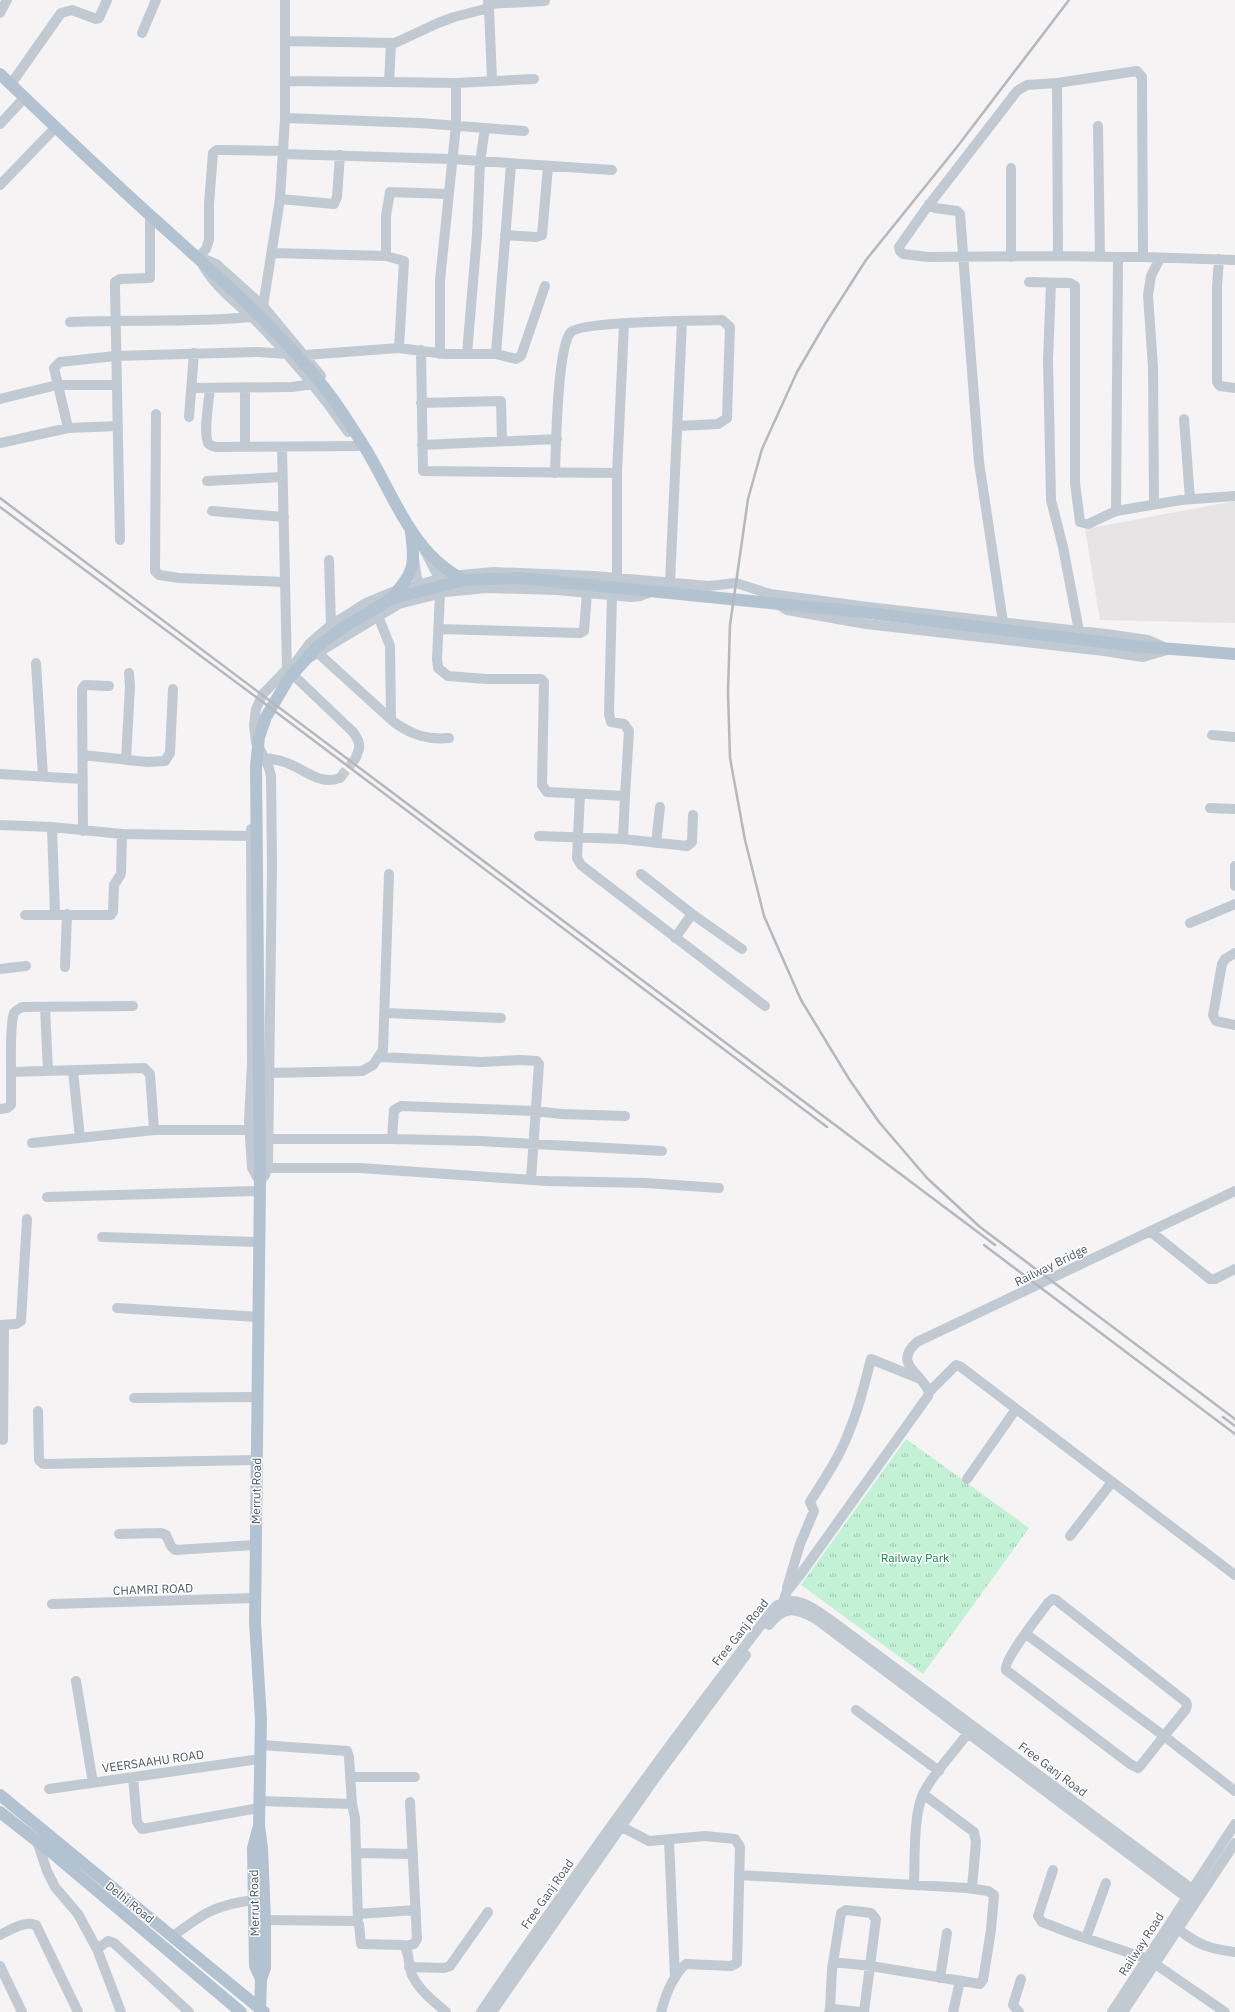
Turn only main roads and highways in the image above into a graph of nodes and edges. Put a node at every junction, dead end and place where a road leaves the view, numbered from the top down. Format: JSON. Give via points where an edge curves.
{"nodes":[{"id":1,"x":0,"y":74,"type":"edge"},
{"id":2,"x":411,"y":533,"type":"junction"},
{"id":3,"x":464,"y":580,"type":"junction"},
{"id":4,"x":391,"y":599,"type":"junction"},
{"id":5,"x":1235,"y":654,"type":"edge"},
{"id":6,"x":0,"y":1795,"type":"edge"},
{"id":7,"x":0,"y":1813,"type":"edge"},
{"id":8,"x":259,"y":1826,"type":"junction"},
{"id":9,"x":33,"y":1833,"type":"junction"},
{"id":10,"x":261,"y":1979,"type":"junction"},
{"id":11,"x":238,"y":2011,"type":"edge"},
{"id":12,"x":261,"y":2011,"type":"edge"}],
"edges":[{"from":1,"to":2,"type":"main road","via":[[202,262],[305,365],[333,399],[369,454]]},
{"from":2,"to":3,"type":"main road","via":[[429,554],[453,575]]},
{"from":2,"to":4,"type":"main road","via":[[413,567]]},
{"from":3,"to":4,"type":"main road"},
{"from":3,"to":5,"type":"main road","via":[[518,578],[868,613],[1135,646]]},
{"from":4,"to":8,"type":"main road","name":"Merrut Road","via":[[367,612],[318,646],[289,678],[272,705],[259,737],[256,766],[260,1187],[255,1545],[261,1745]]},
{"from":6,"to":9,"type":"main road","name":"Delhi Road"},
{"from":7,"to":9,"type":"main road","name":"Delhi Road"},
{"from":8,"to":10,"type":"main road","name":"Merrut Road","via":[[265,1920],[265,1968]]},
{"from":8,"to":10,"type":"main road","name":"Merrut Road","via":[[253,1848],[255,1966]]},
{"from":9,"to":11,"type":"main road","name":"Delhi Road"},
{"from":9,"to":12,"type":"main road","name":"Delhi Road","via":[[172,1937]]},
{"from":10,"to":12,"type":"main road","name":"Merrut Road"}]}
